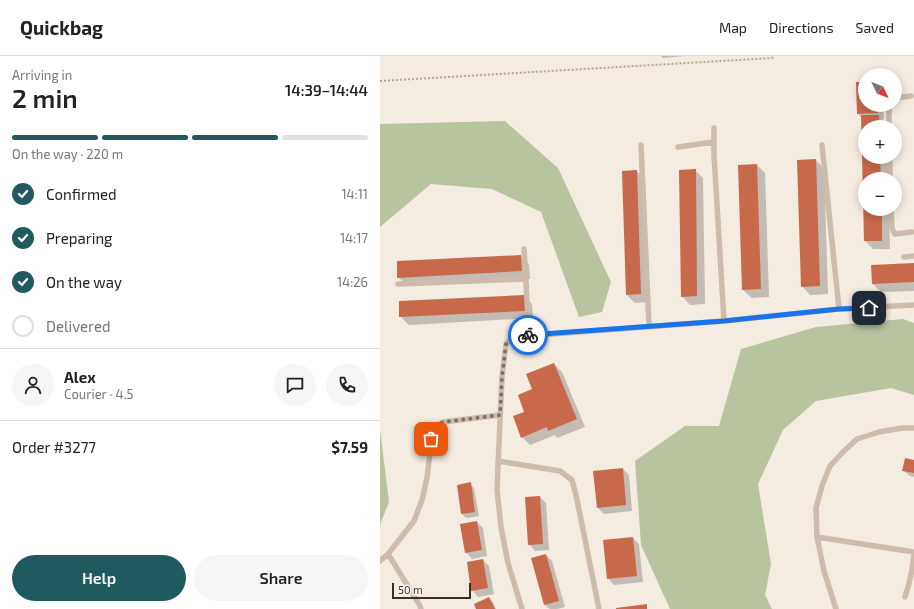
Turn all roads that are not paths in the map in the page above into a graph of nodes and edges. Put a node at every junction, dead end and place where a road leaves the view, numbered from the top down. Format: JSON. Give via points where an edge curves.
{"nodes":[{"id":1,"x":911,"y":96,"type":"dead end"},
{"id":2,"x":902,"y":97,"type":"edge"},
{"id":3,"x":714,"y":128,"type":"dead end"},
{"id":4,"x":714,"y":142,"type":"junction"},
{"id":5,"x":641,"y":145,"type":"dead end"},
{"id":6,"x":822,"y":145,"type":"dead end"},
{"id":7,"x":678,"y":147,"type":"dead end"},
{"id":8,"x":891,"y":216,"type":"edge"},
{"id":9,"x":912,"y":232,"type":"dead end"},
{"id":10,"x":524,"y":250,"type":"dead end"},
{"id":11,"x":914,"y":256,"type":"edge"},
{"id":12,"x":904,"y":257,"type":"dead end"},
{"id":13,"x":525,"y":279,"type":"junction"},
{"id":14,"x":398,"y":284,"type":"dead end"},
{"id":15,"x":914,"y":305,"type":"edge"},
{"id":16,"x":839,"y":309,"type":"junction"},
{"id":17,"x":724,"y":321,"type":"junction"},
{"id":18,"x":649,"y":326,"type":"junction"},
{"id":19,"x":529,"y":335,"type":"junction"},
{"id":20,"x":500,"y":415,"type":"junction"},
{"id":21,"x":914,"y":428,"type":"edge"},
{"id":22,"x":498,"y":461,"type":"junction"},
{"id":23,"x":817,"y":537,"type":"junction"},
{"id":24,"x":914,"y":553,"type":"edge"},
{"id":25,"x":388,"y":554,"type":"junction"},
{"id":26,"x":380,"y":561,"type":"edge"},
{"id":27,"x":905,"y":597,"type":"dead end"},
{"id":28,"x":421,"y":609,"type":"edge"},
{"id":29,"x":522,"y":609,"type":"edge"},
{"id":30,"x":599,"y":609,"type":"edge"},
{"id":31,"x":836,"y":609,"type":"edge"}],
"edges":[{"from":1,"to":2,"type":"lane"},
{"from":3,"to":4,"type":"lane"},
{"from":4,"to":7,"type":"lane"},
{"from":4,"to":17,"type":"lane"},
{"from":5,"to":18,"type":"lane"},
{"from":6,"to":16,"type":"lane"},
{"from":8,"to":9,"type":"lane","via":[[895,234]]},
{"from":10,"to":13,"type":"lane"},
{"from":11,"to":12,"type":"lane"},
{"from":13,"to":14,"type":"lane"},
{"from":13,"to":19,"type":"lane"},
{"from":15,"to":16,"type":"lane"},
{"from":16,"to":17,"type":"lane"},
{"from":17,"to":18,"type":"lane"},
{"from":18,"to":19,"type":"lane"},
{"from":19,"to":20,"type":"lane","via":[[513,337],[506,344]]},
{"from":20,"to":22,"type":"lane"},
{"from":20,"to":25,"type":"lane","via":[[443,422],[433,428],[422,500],[414,521]]},
{"from":21,"to":23,"type":"lane","via":[[879,432],[857,439],[842,452],[830,466],[822,486],[816,508]]},
{"from":22,"to":29,"type":"lane","via":[[497,489],[501,527],[508,563]]},
{"from":22,"to":30,"type":"lane","via":[[560,471],[572,480]]},
{"from":23,"to":24,"type":"lane"},
{"from":23,"to":31,"type":"lane"},
{"from":24,"to":27,"type":"lane"},
{"from":25,"to":26,"type":"lane"},
{"from":25,"to":28,"type":"lane"}]}
